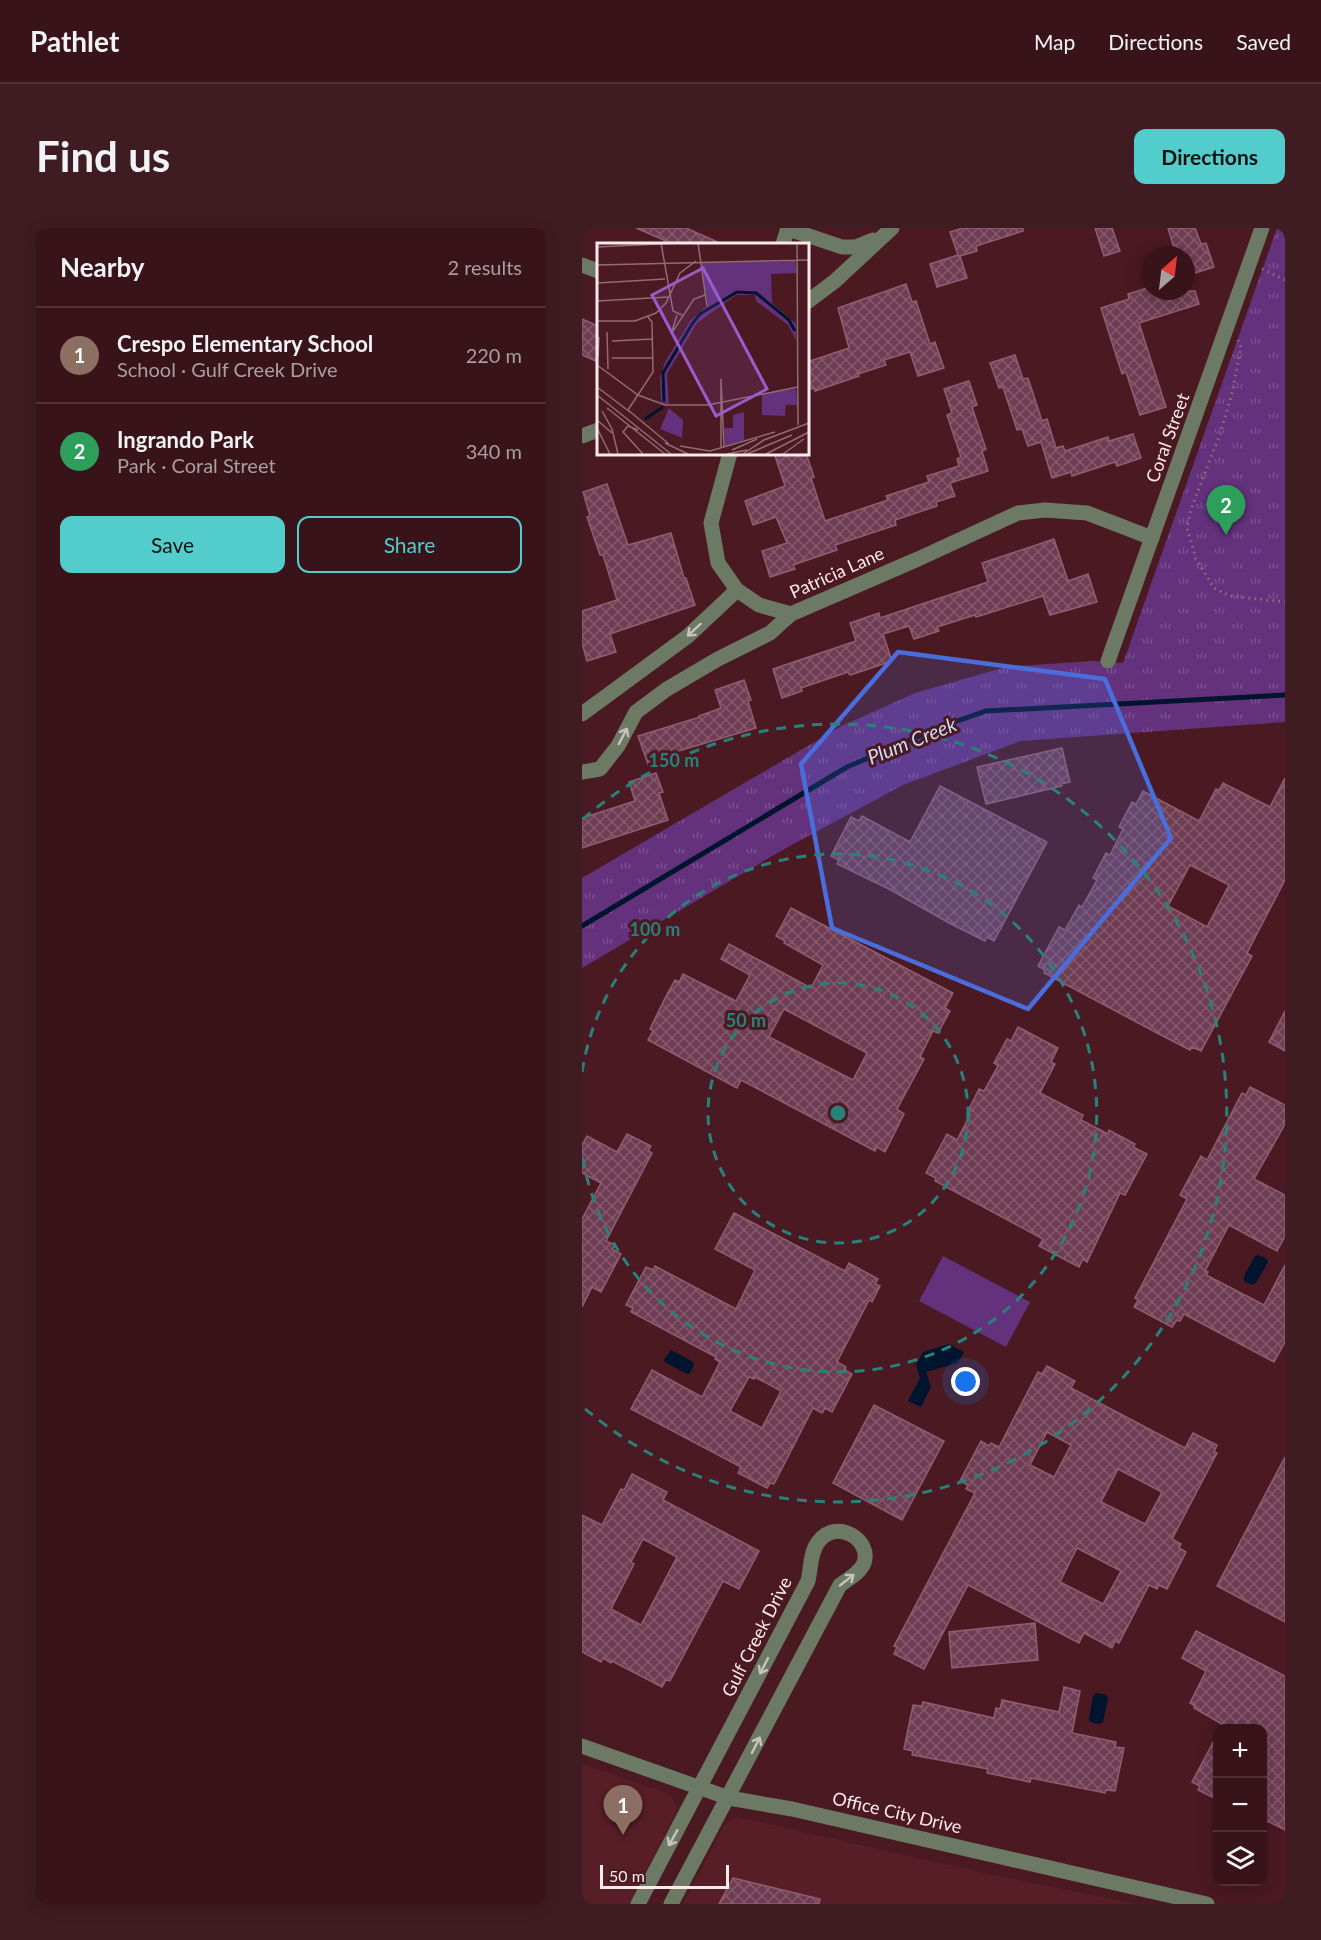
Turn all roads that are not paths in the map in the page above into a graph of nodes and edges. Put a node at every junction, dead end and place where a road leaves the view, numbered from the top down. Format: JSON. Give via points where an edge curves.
{"nodes":[{"id":1,"x":788,"y":228,"type":"edge"},
{"id":2,"x":1262,"y":228,"type":"edge"},
{"id":3,"x":886,"y":233,"type":"edge"},
{"id":4,"x":783,"y":243,"type":"edge"},
{"id":5,"x":582,"y":265,"type":"edge"},
{"id":6,"x":597,"y":271,"type":"edge"},
{"id":7,"x":808,"y":301,"type":"edge"},
{"id":8,"x":597,"y":430,"type":"edge"},
{"id":9,"x":582,"y":436,"type":"edge"},
{"id":10,"x":730,"y":454,"type":"edge"},
{"id":11,"x":1152,"y":538,"type":"junction"},
{"id":12,"x":737,"y":590,"type":"junction"},
{"id":13,"x":791,"y":614,"type":"junction"},
{"id":14,"x":1108,"y":661,"type":"dead end"},
{"id":15,"x":582,"y":714,"type":"edge"},
{"id":16,"x":582,"y":772,"type":"edge"},
{"id":17,"x":582,"y":1746,"type":"edge"},
{"id":18,"x":701,"y":1786,"type":"junction"},
{"id":19,"x":729,"y":1797,"type":"junction"},
{"id":20,"x":638,"y":1904,"type":"edge"},
{"id":21,"x":671,"y":1904,"type":"edge"},
{"id":22,"x":1207,"y":1904,"type":"edge"}],
"edges":[{"from":1,"to":3,"type":"street","via":[[842,247],[856,247]]},
{"from":1,"to":4,"type":"street"},
{"from":2,"to":11,"type":"street","name":"Coral Street"},
{"from":3,"to":7,"type":"street"},
{"from":5,"to":6,"type":"street"},
{"from":8,"to":9,"type":"street"},
{"from":10,"to":12,"type":"street","via":[[711,523],[718,562]]},
{"from":11,"to":13,"type":"street","name":"Patricia Lane","via":[[1087,513],[1018,513]]},
{"from":11,"to":14,"type":"street","name":"Coral Street"},
{"from":12,"to":13,"type":"street","via":[[759,605]]},
{"from":12,"to":15,"type":"street","one_way":true,"via":[[688,636]]},
{"from":16,"to":13,"type":"street","name":"Patricia Lane","one_way":true,"via":[[600,769],[636,712],[667,689],[770,633]]},
{"from":17,"to":18,"type":"street","name":"Office City Drive"},
{"from":18,"to":19,"type":"street","name":"Office City Drive"},
{"from":19,"to":18,"type":"street","name":"Gulf Creek Drive","one_way":true,"via":[[840,1585],[855,1575],[865,1561],[864,1550],[851,1534],[840,1530],[817,1542],[808,1581]]},
{"from":18,"to":20,"type":"street","name":"Gulf Creek Drive","one_way":true},
{"from":19,"to":21,"type":"street","name":"Gulf Creek Drive"},
{"from":19,"to":22,"type":"street","name":"Office City Drive"}]}
